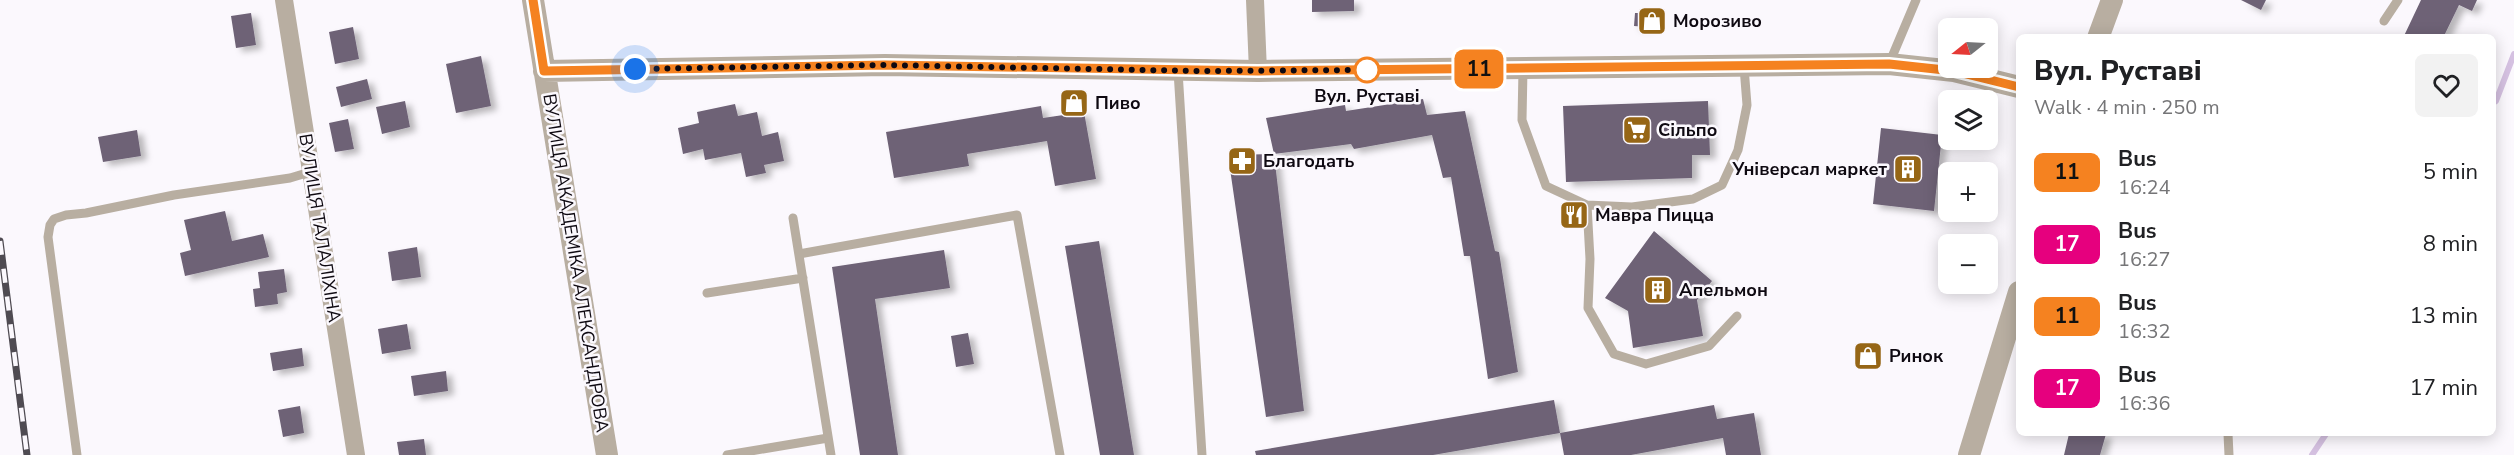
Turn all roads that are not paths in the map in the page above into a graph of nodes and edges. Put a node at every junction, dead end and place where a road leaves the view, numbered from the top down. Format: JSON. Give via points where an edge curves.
{"nodes":[{"id":1,"x":284,"y":0,"type":"edge"},
{"id":2,"x":533,"y":0,"type":"edge"},
{"id":3,"x":1255,"y":0,"type":"edge"},
{"id":4,"x":1916,"y":0,"type":"edge"},
{"id":5,"x":2112,"y":0,"type":"edge"},
{"id":6,"x":2398,"y":0,"type":"edge"},
{"id":7,"x":2384,"y":21,"type":"dead end"},
{"id":8,"x":2099,"y":34,"type":"edge"},
{"id":9,"x":1889,"y":64,"type":"junction"},
{"id":10,"x":1744,"y":67,"type":"junction"},
{"id":11,"x":1523,"y":69,"type":"junction"},
{"id":12,"x":544,"y":71,"type":"junction"},
{"id":13,"x":1178,"y":71,"type":"junction"},
{"id":14,"x":1258,"y":71,"type":"junction"},
{"id":15,"x":2016,"y":86,"type":"edge"},
{"id":16,"x":310,"y":172,"type":"junction"},
{"id":17,"x":1587,"y":205,"type":"junction"},
{"id":18,"x":793,"y":218,"type":"dead end"},
{"id":19,"x":799,"y":254,"type":"junction"},
{"id":20,"x":803,"y":278,"type":"junction"},
{"id":21,"x":707,"y":293,"type":"dead end"},
{"id":22,"x":2016,"y":302,"type":"edge"},
{"id":23,"x":1737,"y":316,"type":"dead end"},
{"id":24,"x":2228,"y":436,"type":"edge"},
{"id":25,"x":828,"y":438,"type":"junction"},
{"id":26,"x":77,"y":455,"type":"edge"},
{"id":27,"x":356,"y":455,"type":"edge"},
{"id":28,"x":607,"y":455,"type":"edge"},
{"id":29,"x":726,"y":455,"type":"edge"},
{"id":30,"x":831,"y":455,"type":"edge"},
{"id":31,"x":1059,"y":455,"type":"edge"},
{"id":32,"x":1202,"y":455,"type":"edge"},
{"id":33,"x":1969,"y":455,"type":"edge"},
{"id":34,"x":2229,"y":455,"type":"edge"}],
"edges":[{"from":1,"to":16,"type":"street","name":"ВУЛИЦЯ ТАЛАЛІХІНА"},
{"from":2,"to":12,"type":"street","name":"ВУЛИЦЯ АКАДЕМІКА АЛЕКСАНДРОВА"},
{"from":3,"to":14,"type":"street"},
{"from":4,"to":9,"type":"lane"},
{"from":5,"to":8,"type":"street"},
{"from":6,"to":7,"type":"lane"},
{"from":9,"to":10,"type":"street"},
{"from":9,"to":15,"type":"street","via":[[1954,71]]},
{"from":10,"to":11,"type":"street"},
{"from":10,"to":17,"type":"lane","via":[[1747,105],[1738,150],[1722,185],[1693,199],[1632,207]]},
{"from":11,"to":14,"type":"street"},
{"from":11,"to":17,"type":"lane","via":[[1522,120],[1546,186]]},
{"from":12,"to":13,"type":"street","via":[[885,65]]},
{"from":12,"to":28,"type":"street","name":"ВУЛИЦЯ АКАДЕМІКА АЛЕКСАНДРОВА"},
{"from":13,"to":14,"type":"street"},
{"from":13,"to":32,"type":"lane"},
{"from":16,"to":26,"type":"lane","via":[[54,219],[48,237]]},
{"from":16,"to":27,"type":"street","name":"ВУЛИЦЯ ТАЛАЛІХІНА"},
{"from":17,"to":23,"type":"lane","via":[[1588,308],[1614,354],[1646,363],[1709,346]]},
{"from":18,"to":19,"type":"lane"},
{"from":19,"to":20,"type":"lane"},
{"from":19,"to":31,"type":"lane","via":[[1017,215]]},
{"from":20,"to":21,"type":"lane"},
{"from":20,"to":25,"type":"lane"},
{"from":22,"to":33,"type":"street"},
{"from":24,"to":34,"type":"lane"},
{"from":25,"to":29,"type":"lane"},
{"from":25,"to":30,"type":"lane"}]}
